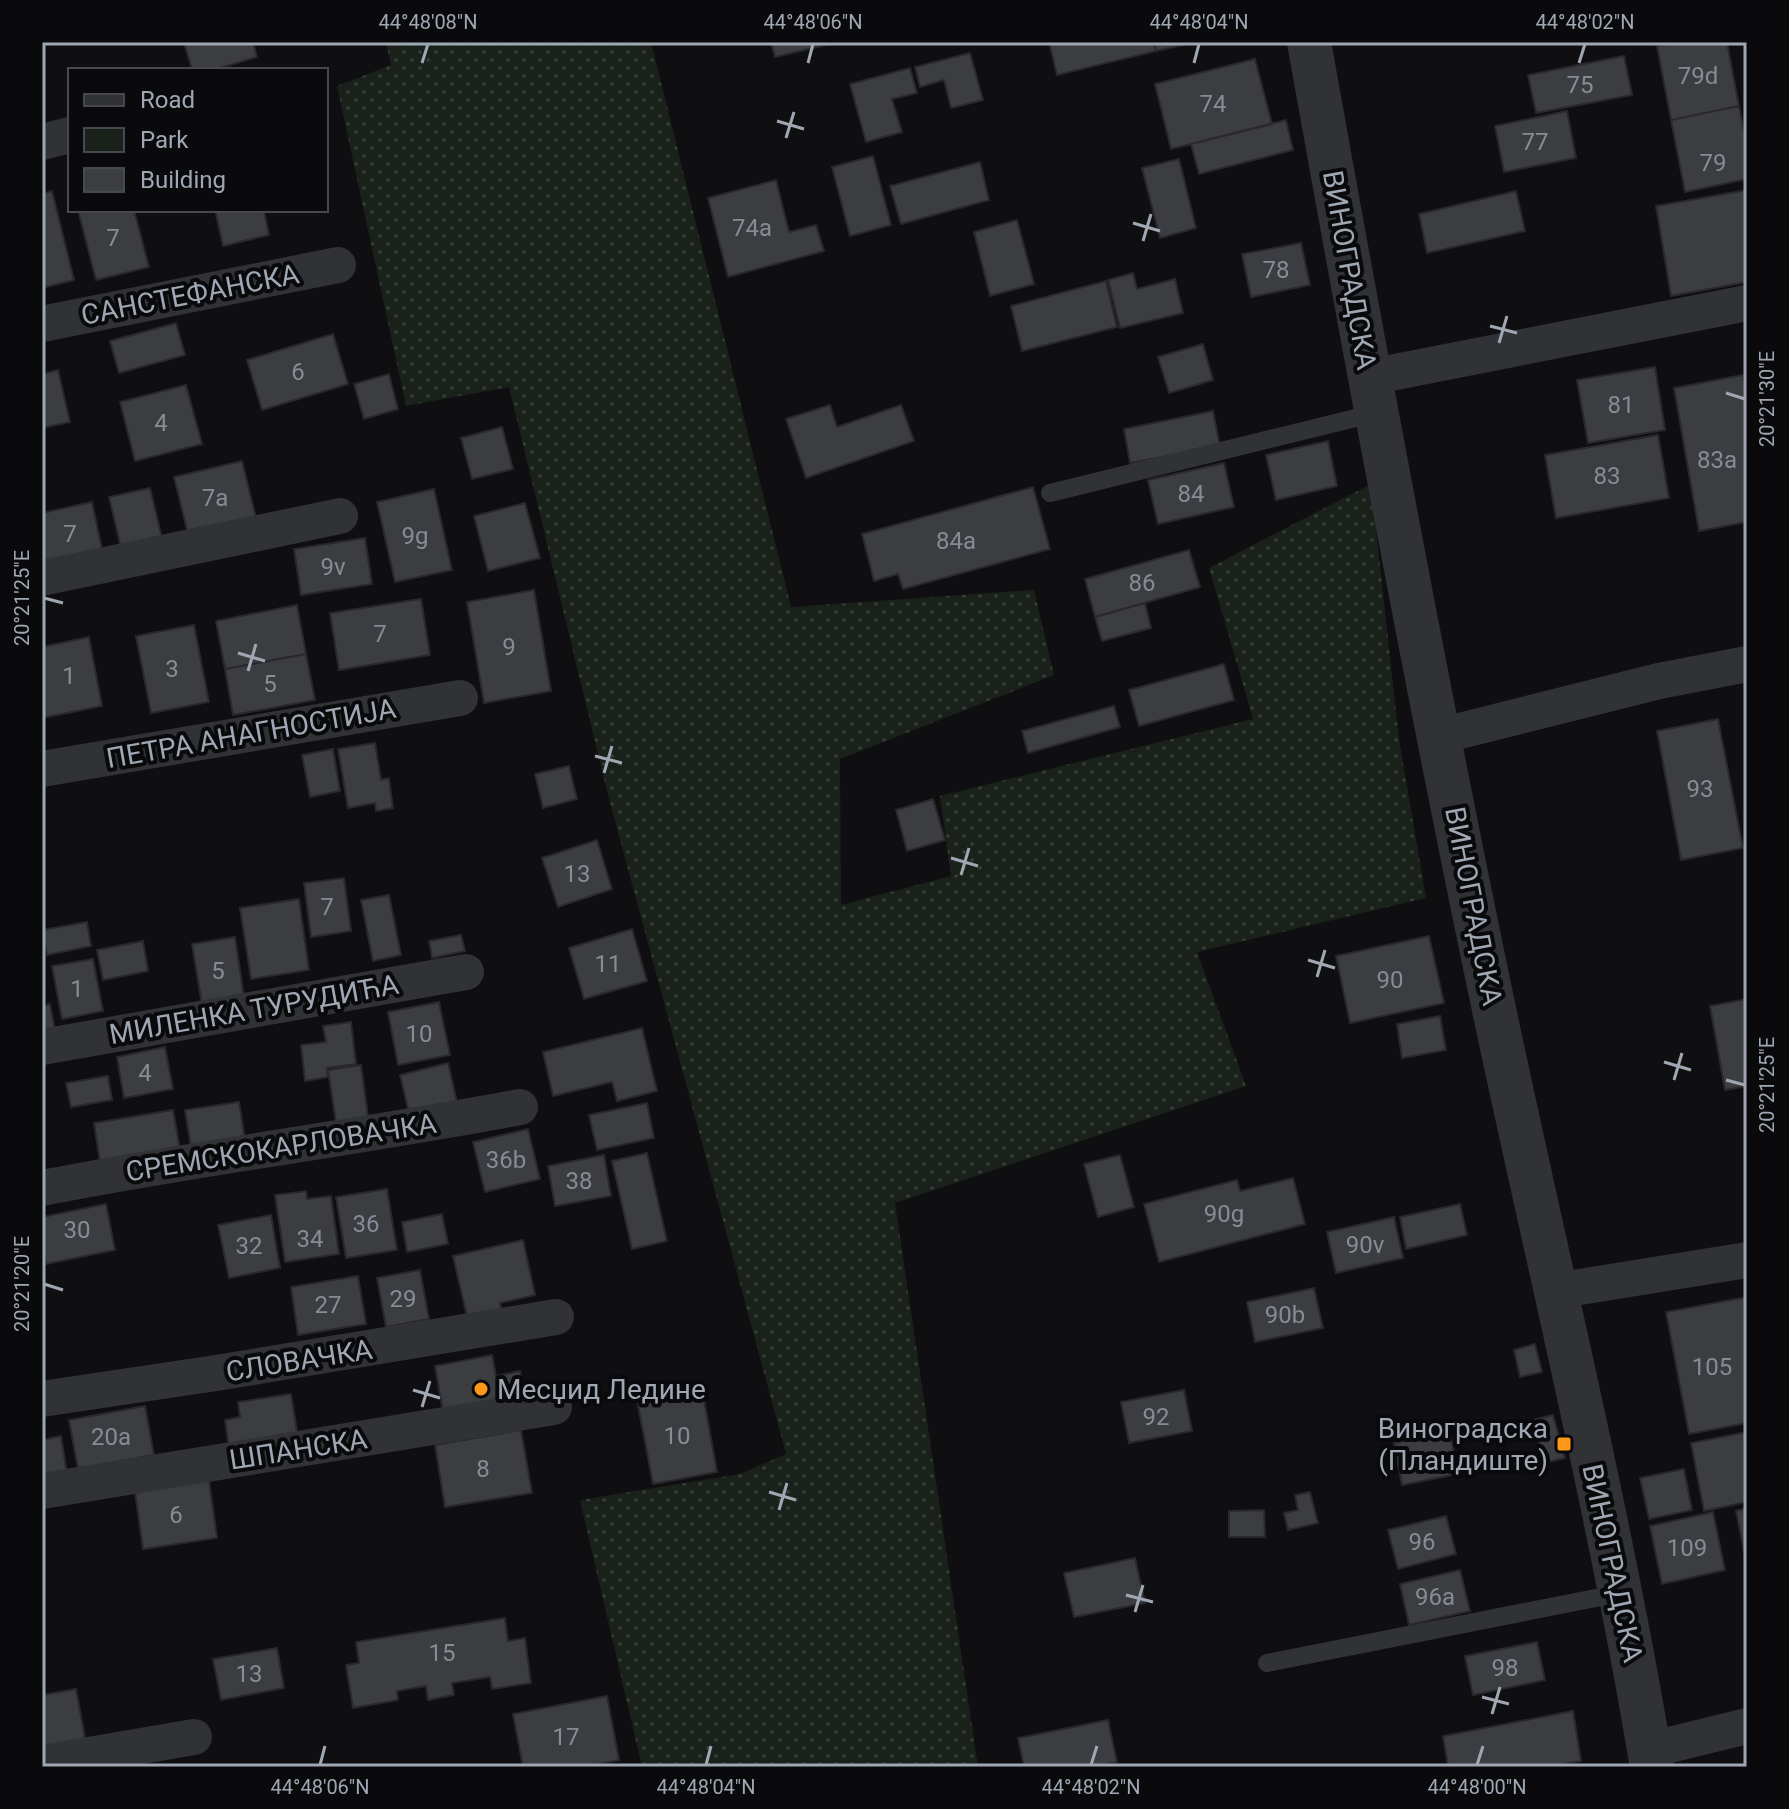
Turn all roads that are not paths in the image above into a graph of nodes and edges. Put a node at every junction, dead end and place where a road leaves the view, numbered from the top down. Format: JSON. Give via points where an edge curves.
{"nodes":[{"id":1,"x":1309,"y":42,"type":"edge"},
{"id":2,"x":68,"y":136,"type":"edge"},
{"id":3,"x":42,"y":142,"type":"edge"},
{"id":4,"x":338,"y":265,"type":"dead end"},
{"id":5,"x":1747,"y":303,"type":"edge"},
{"id":6,"x":42,"y":324,"type":"edge"},
{"id":7,"x":1373,"y":395,"type":"junction"},
{"id":8,"x":1050,"y":493,"type":"dead end"},
{"id":9,"x":340,"y":516,"type":"dead end"},
{"id":10,"x":42,"y":578,"type":"edge"},
{"id":11,"x":1747,"y":664,"type":"edge"},
{"id":12,"x":460,"y":698,"type":"dead end"},
{"id":13,"x":1440,"y":736,"type":"junction"},
{"id":14,"x":42,"y":769,"type":"edge"},
{"id":15,"x":466,"y":972,"type":"dead end"},
{"id":16,"x":42,"y":1047,"type":"edge"},
{"id":17,"x":520,"y":1107,"type":"dead end"},
{"id":18,"x":42,"y":1188,"type":"edge"},
{"id":19,"x":1747,"y":1260,"type":"edge"},
{"id":20,"x":1555,"y":1291,"type":"junction"},
{"id":21,"x":556,"y":1317,"type":"dead end"},
{"id":22,"x":42,"y":1399,"type":"edge"},
{"id":23,"x":554,"y":1407,"type":"dead end"},
{"id":24,"x":42,"y":1491,"type":"edge"},
{"id":25,"x":1622,"y":1593,"type":"junction"},
{"id":26,"x":1267,"y":1663,"type":"dead end"},
{"id":27,"x":1747,"y":1726,"type":"edge"},
{"id":28,"x":194,"y":1737,"type":"dead end"},
{"id":29,"x":1650,"y":1758,"type":"edge"},
{"id":30,"x":42,"y":1763,"type":"edge"}],
"edges":[{"from":1,"to":7,"type":"street","name":"ВИНОГРАДСКА"},
{"from":2,"to":3,"type":"street"},
{"from":4,"to":6,"type":"street","name":"САНСТЕФАНСКА"},
{"from":5,"to":7,"type":"street"},
{"from":7,"to":8,"type":"lane"},
{"from":7,"to":13,"type":"street","name":"ВИНОГРАДСКА"},
{"from":9,"to":10,"type":"street"},
{"from":11,"to":13,"type":"street"},
{"from":12,"to":14,"type":"street","name":"ПЕТРА АНАГНОСТИЈА"},
{"from":13,"to":20,"type":"street","name":"ВИНОГРАДСКА"},
{"from":15,"to":16,"type":"street","name":"МИЛЕНКА ТУРУДИЋА"},
{"from":17,"to":18,"type":"street","name":"СРЕМСКОКАРЛОВАЧКА"},
{"from":19,"to":20,"type":"street"},
{"from":20,"to":25,"type":"street","name":"ВИНОГРАДСКА"},
{"from":21,"to":22,"type":"street","name":"СЛОВАЧКА"},
{"from":23,"to":24,"type":"street","name":"ШПАНСКА"},
{"from":25,"to":26,"type":"lane"},
{"from":25,"to":29,"type":"street","name":"ВИНОГРАДСКА"},
{"from":27,"to":29,"type":"street"},
{"from":28,"to":30,"type":"street"}]}
